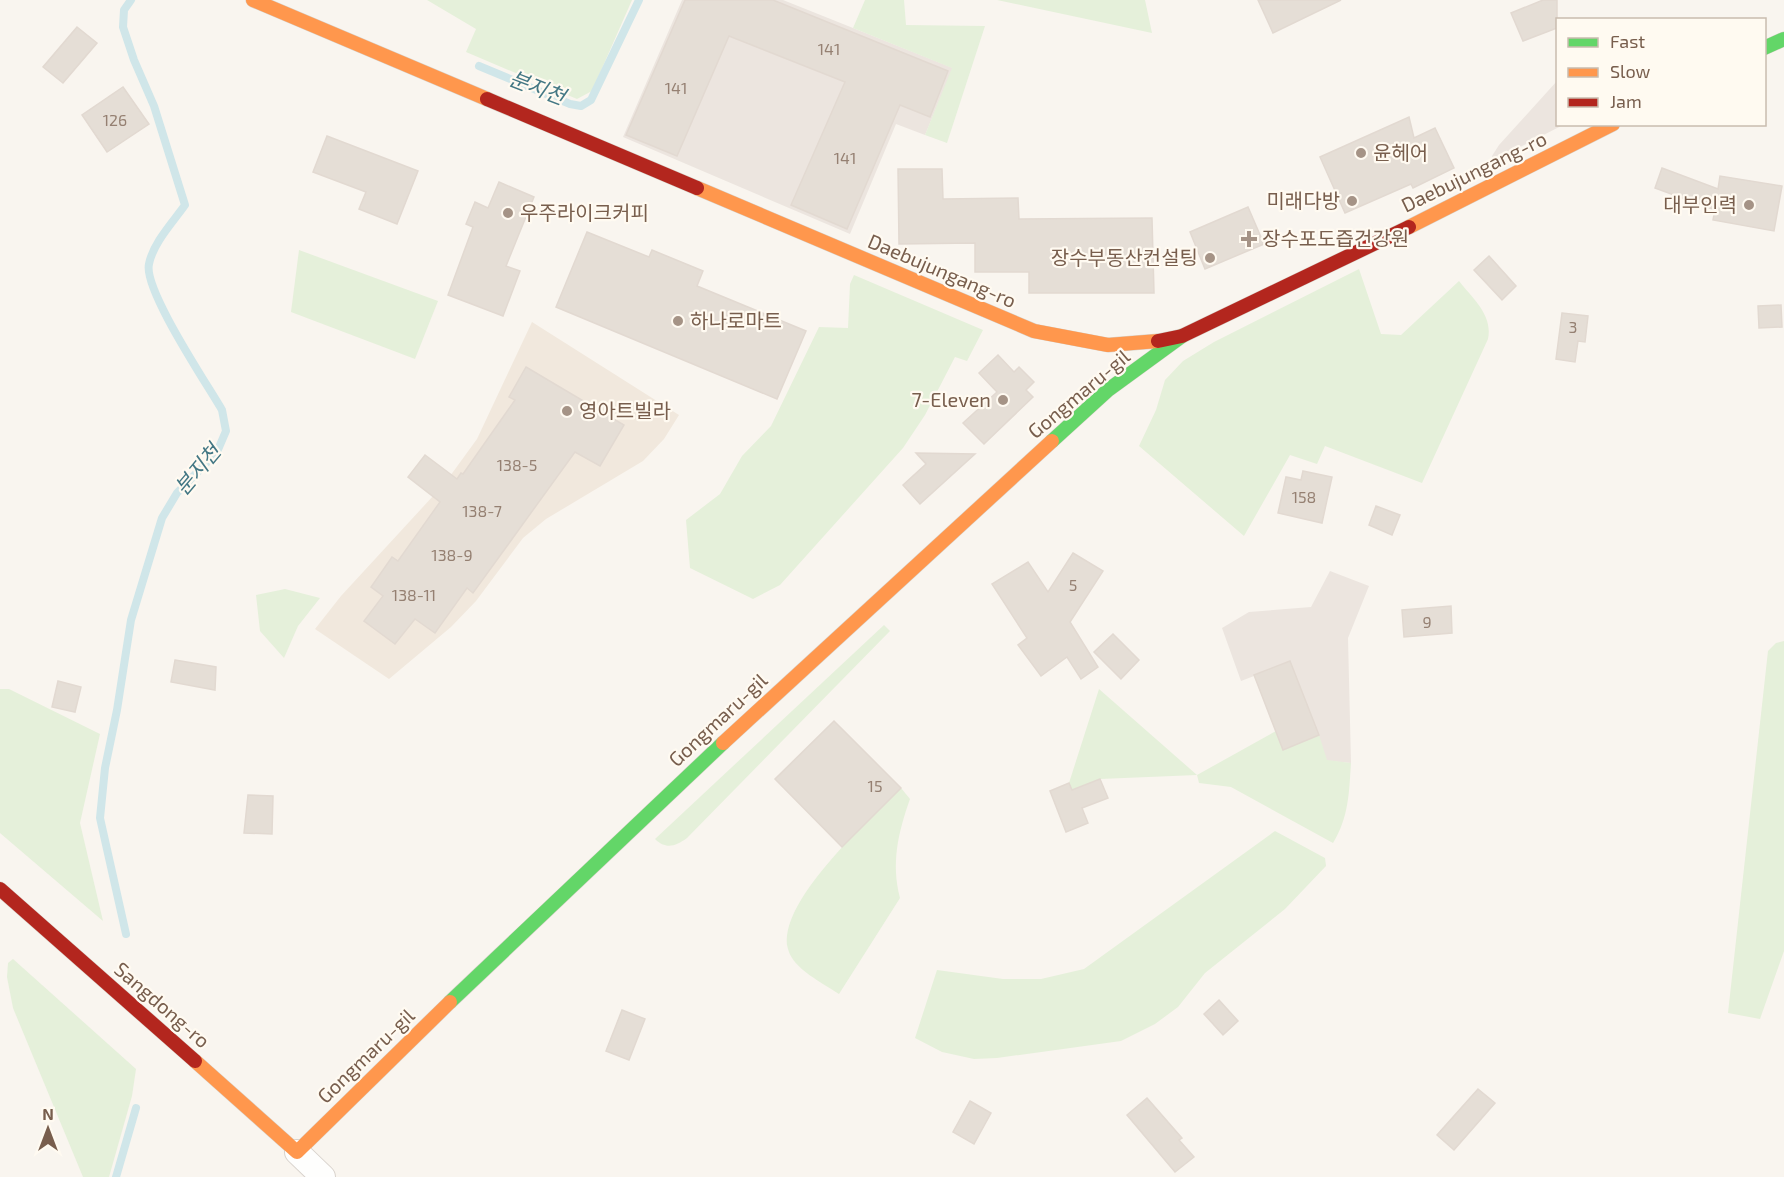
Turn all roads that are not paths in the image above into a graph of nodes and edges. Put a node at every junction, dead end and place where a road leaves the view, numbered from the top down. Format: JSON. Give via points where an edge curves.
{"nodes":[{"id":1,"x":253,"y":0,"type":"edge"},
{"id":2,"x":1784,"y":39,"type":"edge"},
{"id":3,"x":1766,"y":47,"type":"edge"},
{"id":4,"x":1609,"y":126,"type":"edge"},
{"id":5,"x":1182,"y":336,"type":"junction"},
{"id":6,"x":1102,"y":346,"type":"junction"},
{"id":7,"x":1108,"y":390,"type":"junction"},
{"id":8,"x":0,"y":889,"type":"edge"},
{"id":9,"x":297,"y":1152,"type":"junction"},
{"id":10,"x":323,"y":1177,"type":"edge"}],
"edges":[{"from":1,"to":6,"type":"street","name":"Daebujungang-ro","via":[[1034,332]]},
{"from":2,"to":3,"type":"street"},
{"from":4,"to":5,"type":"street","name":"Daebujungang-ro","via":[[1470,198]]},
{"from":5,"to":6,"type":"street","name":"Daebujungang-ro","via":[[1146,345]]},
{"from":5,"to":7,"type":"street","name":"Gongmaru-gil"},
{"from":6,"to":7,"type":"street","via":[[1112,367]]},
{"from":7,"to":9,"type":"street","name":"Gongmaru-gil","via":[[544,909]]},
{"from":8,"to":9,"type":"street","name":"Sangdong-ro"},
{"from":9,"to":10,"type":"street"}]}
